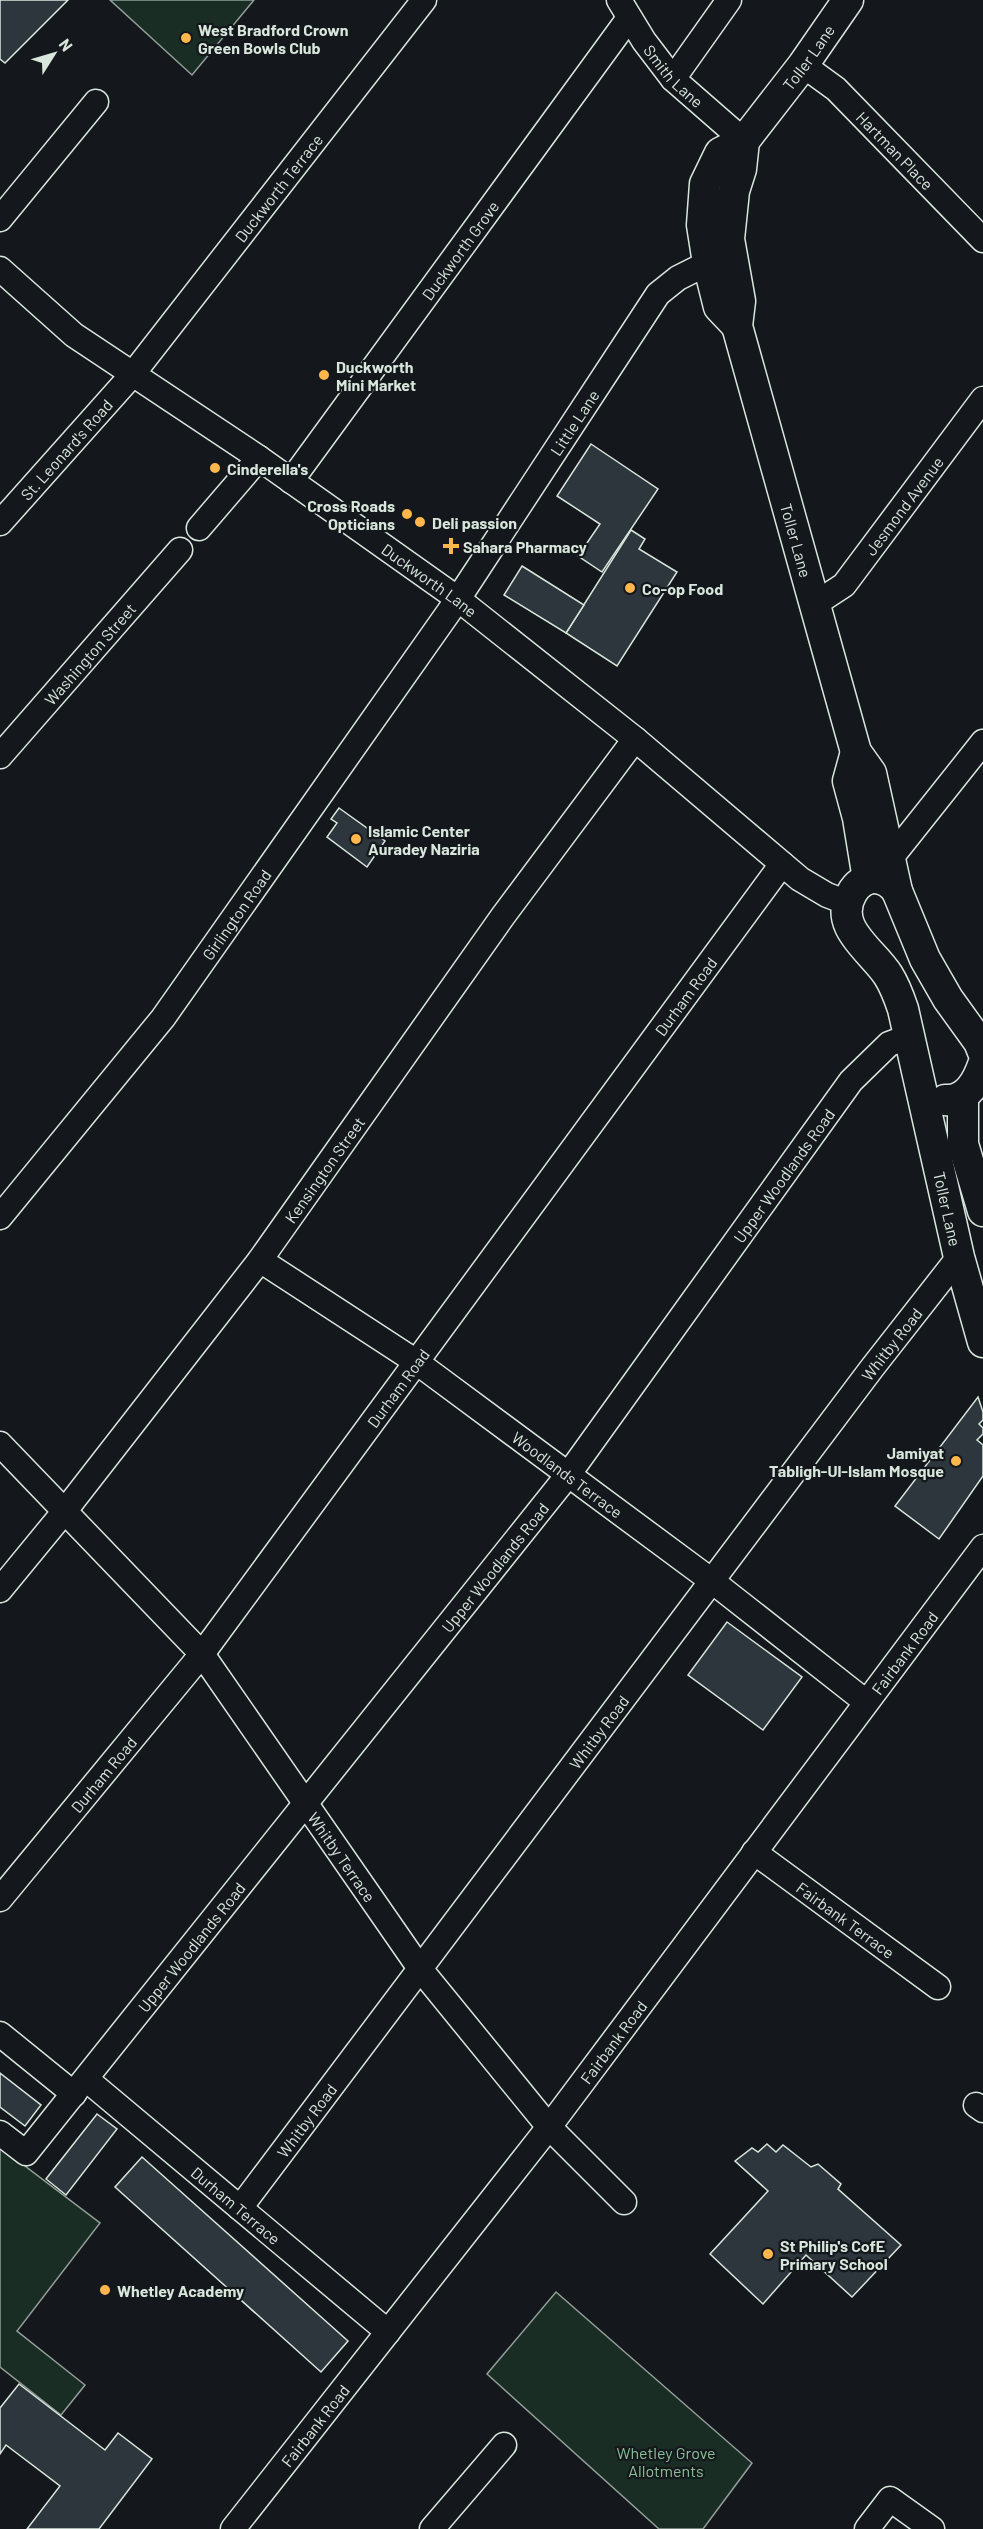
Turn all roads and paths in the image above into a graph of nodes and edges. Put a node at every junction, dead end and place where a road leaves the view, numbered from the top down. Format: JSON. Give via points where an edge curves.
{"nodes":[{"id":1,"x":424,"y":0,"type":"edge"},
{"id":2,"x":729,"y":0,"type":"edge"},
{"id":3,"x":848,"y":0,"type":"edge"},
{"id":4,"x":624,"y":9,"type":"edge"},
{"id":5,"x":803,"y":65,"type":"junction"},
{"id":6,"x":673,"y":79,"type":"junction"},
{"id":7,"x":96,"y":102,"type":"dead end"},
{"id":8,"x":744,"y":141,"type":"junction"},
{"id":9,"x":0,"y":219,"type":"edge"},
{"id":10,"x":983,"y":240,"type":"edge"},
{"id":11,"x":708,"y":263,"type":"junction"},
{"id":12,"x":0,"y":269,"type":"edge"},
{"id":13,"x":735,"y":279,"type":"junction"},
{"id":14,"x":737,"y":326,"type":"junction"},
{"id":15,"x":132,"y":375,"type":"junction"},
{"id":16,"x":983,"y":399,"type":"edge"},
{"id":17,"x":259,"y":458,"type":"junction"},
{"id":18,"x":291,"y":481,"type":"junction"},
{"id":19,"x":0,"y":524,"type":"edge"},
{"id":20,"x":199,"y":528,"type":"dead end"},
{"id":21,"x":180,"y":550,"type":"dead end"},
{"id":22,"x":459,"y":599,"type":"junction"},
{"id":23,"x":815,"y":604,"type":"junction"},
{"id":24,"x":635,"y":739,"type":"junction"},
{"id":25,"x":983,"y":742,"type":"edge"},
{"id":26,"x":856,"y":752,"type":"junction"},
{"id":27,"x":0,"y":756,"type":"edge"},
{"id":28,"x":890,"y":859,"type":"junction"},
{"id":29,"x":782,"y":864,"type":"junction"},
{"id":30,"x":868,"y":879,"type":"junction"},
{"id":31,"x":897,"y":891,"type":"junction"},
{"id":32,"x":848,"y":903,"type":"junction"},
{"id":33,"x":908,"y":1037,"type":"junction"},
{"id":34,"x":982,"y":1065,"type":"edge"},
{"id":35,"x":917,"y":1074,"type":"junction"},
{"id":36,"x":963,"y":1096,"type":"junction"},
{"id":37,"x":983,"y":1211,"type":"edge"},
{"id":38,"x":0,"y":1218,"type":"edge"},
{"id":39,"x":971,"y":1253,"type":"edge"},
{"id":40,"x":260,"y":1260,"type":"junction"},
{"id":41,"x":983,"y":1342,"type":"edge"},
{"id":42,"x":415,"y":1361,"type":"junction"},
{"id":43,"x":0,"y":1444,"type":"edge"},
{"id":44,"x":568,"y":1475,"type":"junction"},
{"id":45,"x":64,"y":1512,"type":"junction"},
{"id":46,"x":983,"y":1547,"type":"edge"},
{"id":47,"x":712,"y":1581,"type":"junction"},
{"id":48,"x":0,"y":1590,"type":"edge"},
{"id":49,"x":202,"y":1654,"type":"junction"},
{"id":50,"x":866,"y":1702,"type":"junction"},
{"id":51,"x":305,"y":1804,"type":"junction"},
{"id":52,"x":754,"y":1852,"type":"junction"},
{"id":53,"x":0,"y":1899,"type":"edge"},
{"id":54,"x":421,"y":1970,"type":"junction"},
{"id":55,"x":938,"y":1987,"type":"dead end"},
{"id":56,"x":0,"y":2034,"type":"edge"},
{"id":57,"x":80,"y":2087,"type":"junction"},
{"id":58,"x":549,"y":2127,"type":"junction"},
{"id":59,"x":0,"y":2133,"type":"edge"},
{"id":60,"x":624,"y":2202,"type":"dead end"},
{"id":61,"x":240,"y":2208,"type":"junction"},
{"id":62,"x":388,"y":2332,"type":"junction"},
{"id":63,"x":504,"y":2445,"type":"dead end"},
{"id":64,"x":444,"y":2525,"type":"edge"},
{"id":65,"x":233,"y":2529,"type":"edge"},
{"id":66,"x":867,"y":2529,"type":"edge"},
{"id":67,"x":932,"y":2529,"type":"edge"}],
"edges":[{"from":1,"to":15,"type":"street","name":"Duckworth Terrace"},
{"from":2,"to":6,"type":"street"},
{"from":3,"to":5,"type":"main road","name":"Toller Lane"},
{"from":4,"to":6,"type":"street","name":"Smith Lane"},
{"from":4,"to":18,"type":"street","name":"Duckworth Grove"},
{"from":5,"to":8,"type":"main road","name":"Toller Lane"},
{"from":5,"to":10,"type":"street","name":"Hartman Place","via":[[836,89]]},
{"from":6,"to":8,"type":"street","name":"Smith Lane"},
{"from":7,"to":9,"type":"street"},
{"from":8,"to":11,"type":"main road","name":"Toller Lane","via":[[720,153],[705,184],[702,225]]},
{"from":8,"to":13,"type":"main road","name":"Toller Lane","via":[[730,213]]},
{"from":11,"to":13,"type":"main road"},
{"from":11,"to":14,"type":"main road","name":"Toller Lane","via":[[719,307]]},
{"from":11,"to":22,"type":"street","name":"Little Lane","via":[[678,278],[658,294]]},
{"from":12,"to":15,"type":"street","name":"Duckworth Lane","via":[[74,335]]},
{"from":13,"to":14,"type":"main road","name":"Toller Lane","via":[[740,301]]},
{"from":14,"to":23,"type":"main road","name":"Toller Lane"},
{"from":15,"to":17,"type":"street","name":"Duckworth Lane"},
{"from":15,"to":19,"type":"street","name":"St. Leonard's Road"},
{"from":16,"to":23,"type":"street","name":"Jesmond Avenue","via":[[844,585]]},
{"from":17,"to":18,"type":"street","name":"Duckworth Lane"},
{"from":17,"to":20,"type":"street"},
{"from":18,"to":22,"type":"street","name":"Duckworth Lane"},
{"from":21,"to":27,"type":"street","name":"Washington Street"},
{"from":22,"to":24,"type":"street","name":"Duckworth Lane"},
{"from":22,"to":38,"type":"street","name":"Girlington Road","via":[[163,1017]]},
{"from":23,"to":26,"type":"main road","name":"Toller Lane"},
{"from":24,"to":29,"type":"street","name":"Duckworth Lane"},
{"from":24,"to":40,"type":"street","name":"Kensington Street","via":[[503,916]]},
{"from":25,"to":28,"type":"street"},
{"from":26,"to":28,"type":"main road","name":"Toller Lane","via":[[871,773]]},
{"from":26,"to":30,"type":"main road","via":[[848,781]]},
{"from":28,"to":31,"type":"main road","name":"Toller Lane"},
{"from":29,"to":32,"type":"street","name":"Duckworth Lane","via":[[815,889]]},
{"from":29,"to":42,"type":"street","name":"Durham Road"},
{"from":30,"to":31,"type":"main road","via":[[884,880]]},
{"from":30,"to":32,"type":"main road","via":[[855,887]]},
{"from":31,"to":34,"type":"main road","name":"Toller Lane","via":[[925,959],[979,1042]]},
{"from":32,"to":33,"type":"main road","name":"Toller Lane","via":[[847,916],[854,935],[895,986]]},
{"from":33,"to":35,"type":"main road","name":"Toller Lane"},
{"from":33,"to":44,"type":"street","name":"Upper Woodlands Road","via":[[889,1044],[851,1081]]},
{"from":34,"to":36,"type":"main road","name":"Toller Lane","via":[[973,1086]]},
{"from":35,"to":36,"type":"main road","name":"Toller Lane","via":[[936,1096],[950,1100]]},
{"from":35,"to":39,"type":"main road","name":"Toller Lane"},
{"from":36,"to":37,"type":"main road","name":"Toller Lane","via":[[963,1144]]},
{"from":39,"to":41,"type":"main road","name":"Toller Lane"},
{"from":39,"to":47,"type":"street","name":"Whitby Road"},
{"from":40,"to":42,"type":"street","name":"Woodlands Terrace"},
{"from":40,"to":45,"type":"street","name":"Kensington Street"},
{"from":42,"to":44,"type":"street","name":"Woodlands Terrace"},
{"from":42,"to":49,"type":"street","name":"Durham Road"},
{"from":43,"to":45,"type":"street","name":"Whitby Terrace"},
{"from":44,"to":47,"type":"street","name":"Woodlands Terrace"},
{"from":44,"to":51,"type":"street","name":"Upper Woodlands Road"},
{"from":45,"to":48,"type":"street","name":"Kensington Street"},
{"from":45,"to":49,"type":"street","name":"Whitby Terrace"},
{"from":46,"to":50,"type":"street","name":"Fairbank Road"},
{"from":47,"to":50,"type":"street","name":"Woodlands Terrace"},
{"from":47,"to":54,"type":"street","name":"Whitby Road"},
{"from":49,"to":51,"type":"street","name":"Whitby Terrace"},
{"from":49,"to":53,"type":"street","name":"Durham Road"},
{"from":50,"to":52,"type":"street","name":"Fairbank Road"},
{"from":51,"to":54,"type":"street","name":"Whitby Terrace"},
{"from":51,"to":57,"type":"street","name":"Upper Woodlands Road"},
{"from":52,"to":55,"type":"street","name":"Fairbank Terrace"},
{"from":52,"to":58,"type":"street","name":"Fairbank Road"},
{"from":54,"to":58,"type":"street","name":"Whitby Terrace"},
{"from":54,"to":61,"type":"street","name":"Whitby Road"},
{"from":56,"to":57,"type":"street","name":"Durham Terrace"},
{"from":57,"to":59,"type":"street","name":"Upper Woodlands Road","via":[[26,2153]]},
{"from":57,"to":61,"type":"street","name":"Durham Terrace"},
{"from":58,"to":60,"type":"street","name":"Whitby Terrace"},
{"from":58,"to":62,"type":"street","name":"Fairbank Road"},
{"from":61,"to":62,"type":"street","name":"Durham Terrace"},
{"from":62,"to":65,"type":"street","name":"Fairbank Road"},
{"from":63,"to":64,"type":"street"},
{"from":66,"to":67,"type":"street","via":[[890,2499]]}]}
